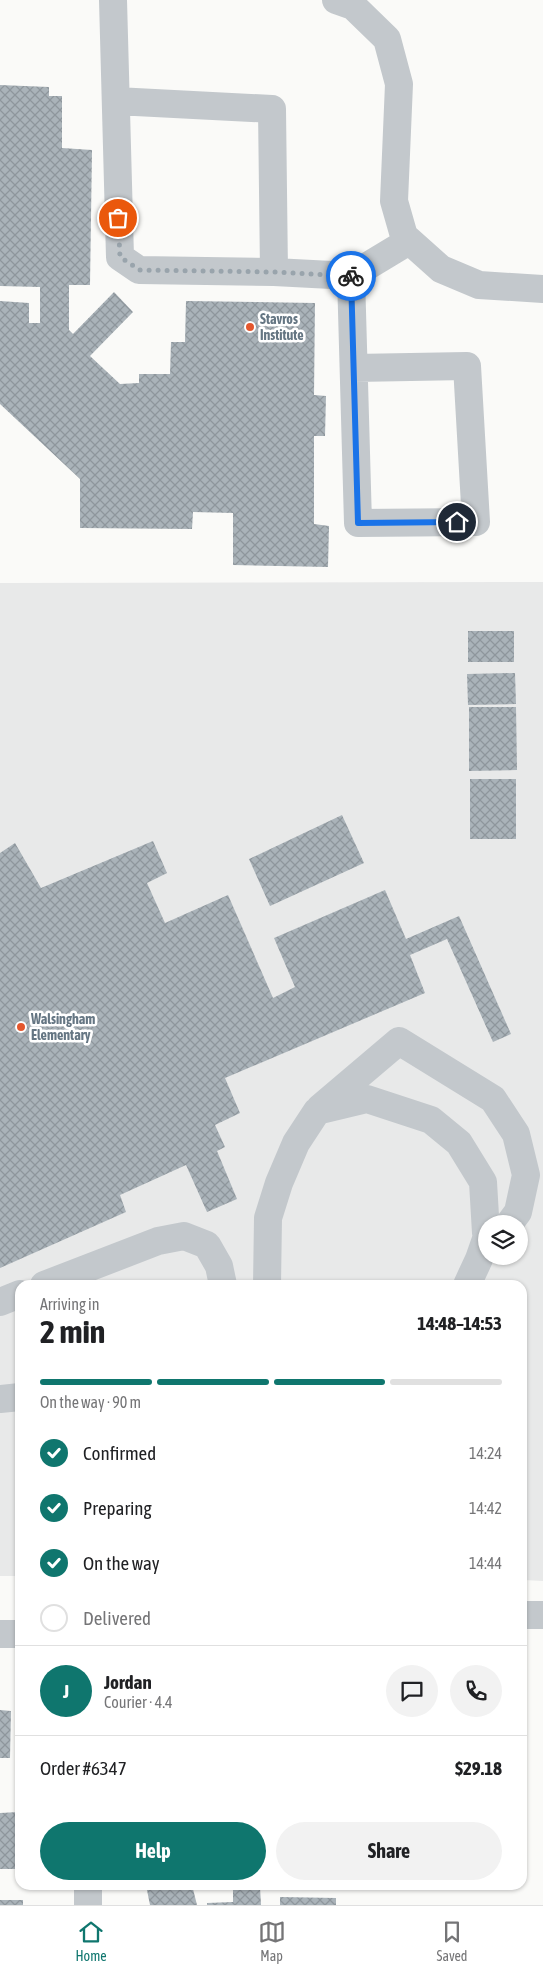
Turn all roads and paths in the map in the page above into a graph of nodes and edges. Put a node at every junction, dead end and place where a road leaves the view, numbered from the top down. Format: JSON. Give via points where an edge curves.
{"nodes":[{"id":1,"x":113,"y":0,"type":"edge"},
{"id":2,"x":336,"y":0,"type":"edge"},
{"id":3,"x":116,"y":101,"type":"junction"},
{"id":4,"x":409,"y":241,"type":"junction"},
{"id":5,"x":274,"y":272,"type":"junction"},
{"id":6,"x":351,"y":276,"type":"junction"},
{"id":7,"x":543,"y":289,"type":"edge"},
{"id":8,"x":354,"y":368,"type":"junction"},
{"id":9,"x":317,"y":1111,"type":"junction"},
{"id":10,"x":485,"y":1215,"type":"edge"},
{"id":11,"x":516,"y":1215,"type":"edge"},
{"id":12,"x":478,"y":1262,"type":"edge"},
{"id":13,"x":57,"y":1280,"type":"edge"},
{"id":14,"x":222,"y":1280,"type":"edge"},
{"id":15,"x":267,"y":1280,"type":"edge"},
{"id":16,"x":469,"y":1280,"type":"edge"},
{"id":17,"x":15,"y":1296,"type":"edge"},
{"id":18,"x":0,"y":1302,"type":"edge"},
{"id":19,"x":15,"y":1398,"type":"edge"},
{"id":20,"x":0,"y":1399,"type":"edge"},
{"id":21,"x":527,"y":1615,"type":"edge"},
{"id":22,"x":543,"y":1615,"type":"edge"},
{"id":23,"x":0,"y":1634,"type":"edge"},
{"id":24,"x":15,"y":1634,"type":"edge"},
{"id":25,"x":88,"y":1890,"type":"edge"},
{"id":26,"x":88,"y":1905,"type":"edge"}],
"edges":[{"from":1,"to":3,"type":"street"},
{"from":2,"to":4,"type":"street","via":[[353,6],[387,39],[399,84],[394,201],[404,236]]},
{"from":3,"to":5,"type":"street","via":[[120,257],[140,270]]},
{"from":3,"to":5,"type":"street","via":[[272,109]]},
{"from":4,"to":6,"type":"street"},
{"from":4,"to":7,"type":"street","via":[[441,269],[479,286]]},
{"from":5,"to":6,"type":"street"},
{"from":6,"to":8,"type":"street"},
{"from":8,"to":8,"type":"street","via":[[358,523],[476,522],[467,366]]},
{"from":9,"to":10,"type":"street","via":[[367,1099],[431,1120],[460,1143],[483,1182]]},
{"from":9,"to":11,"type":"street","via":[[399,1041],[492,1099],[516,1134],[526,1175]]},
{"from":9,"to":15,"type":"street","via":[[296,1143],[268,1218]]},
{"from":12,"to":16,"type":"street"},
{"from":13,"to":14,"type":"street","via":[[158,1241],[184,1236],[207,1245],[219,1266]]},
{"from":17,"to":18,"type":"street"},
{"from":19,"to":20,"type":"street"},
{"from":21,"to":22,"type":"street"},
{"from":23,"to":24,"type":"street"},
{"from":25,"to":26,"type":"street"}]}
